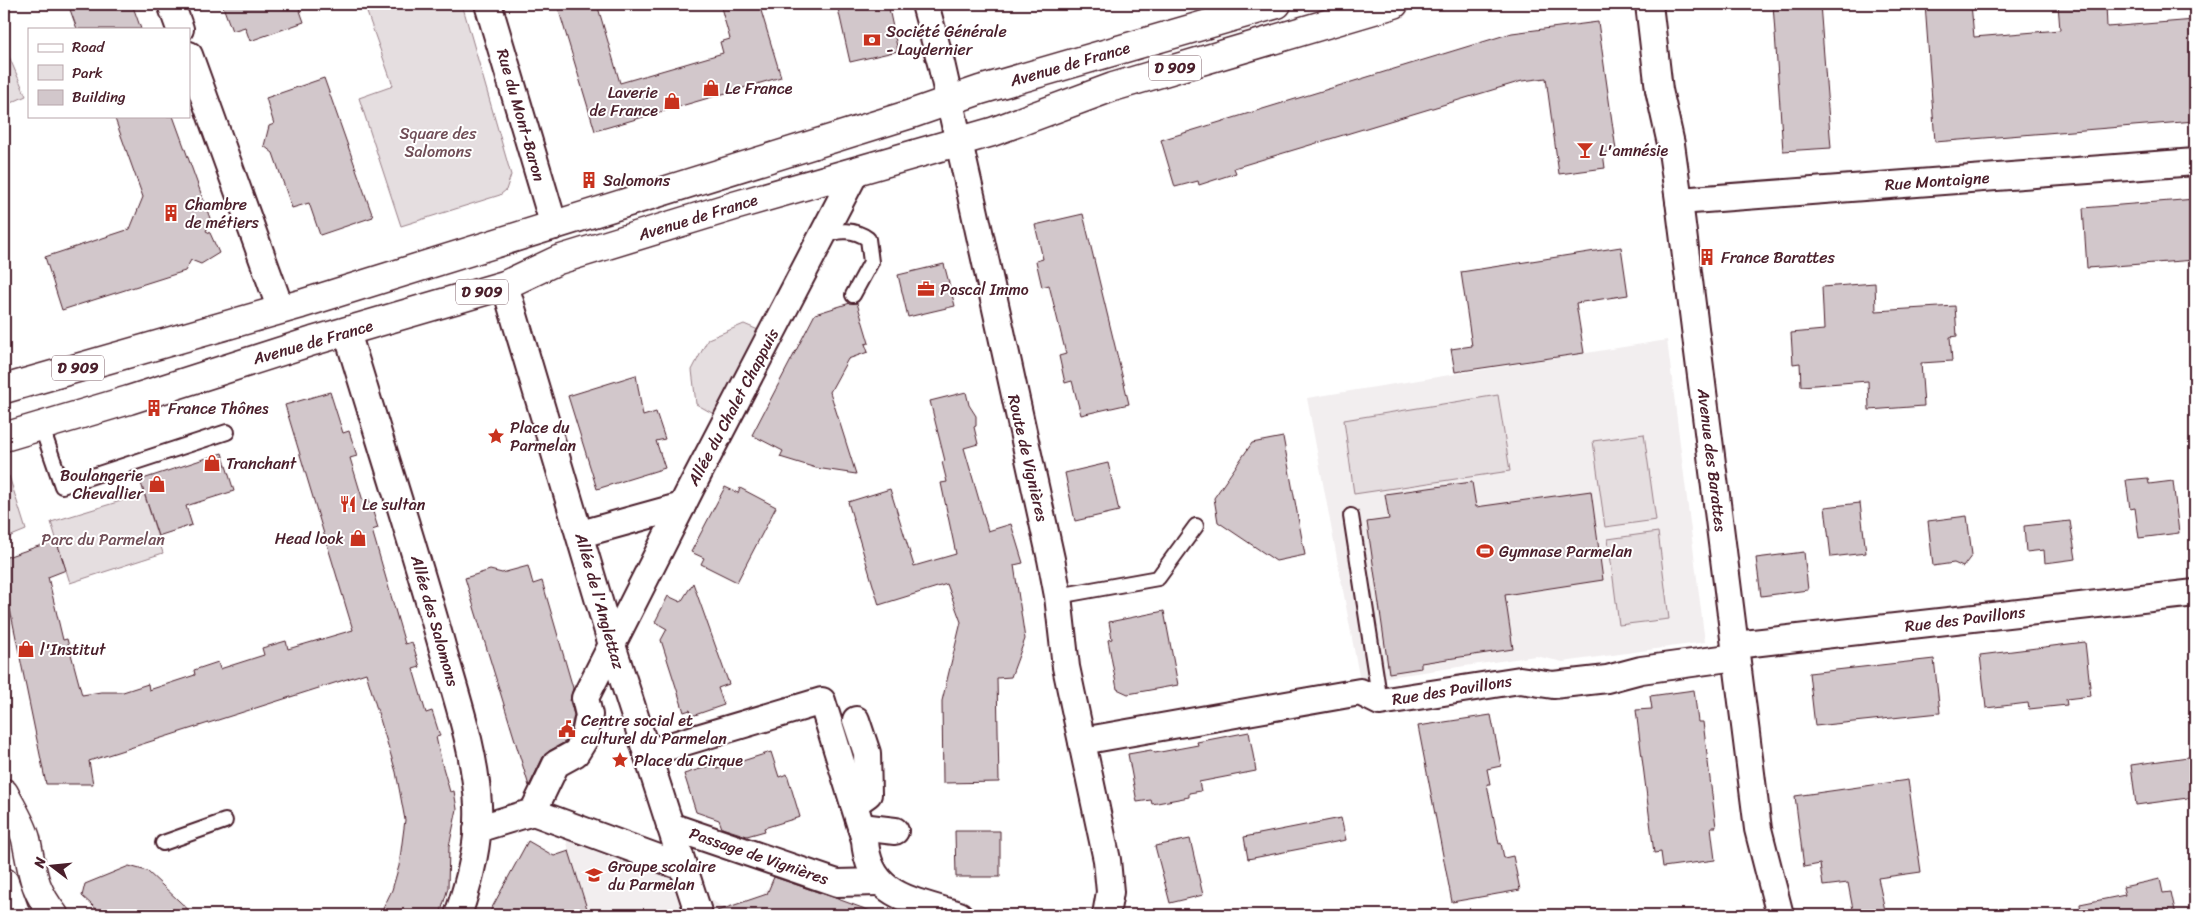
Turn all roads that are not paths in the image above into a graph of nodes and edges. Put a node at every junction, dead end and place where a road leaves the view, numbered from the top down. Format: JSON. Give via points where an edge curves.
{"nodes":[{"id":1,"x":171,"y":4,"type":"edge"},
{"id":2,"x":488,"y":4,"type":"edge"},
{"id":3,"x":925,"y":4,"type":"edge"},
{"id":4,"x":1277,"y":4,"type":"edge"},
{"id":5,"x":1394,"y":4,"type":"edge"},
{"id":6,"x":1649,"y":4,"type":"edge"},
{"id":7,"x":1225,"y":11,"type":"edge"},
{"id":8,"x":180,"y":28,"type":"edge"},
{"id":9,"x":192,"y":64,"type":"edge"},
{"id":10,"x":950,"y":101,"type":"junction"},
{"id":11,"x":958,"y":142,"type":"junction"},
{"id":12,"x":2195,"y":162,"type":"edge"},
{"id":13,"x":856,"y":171,"type":"junction"},
{"id":14,"x":1679,"y":201,"type":"junction"},
{"id":15,"x":554,"y":226,"type":"junction"},
{"id":16,"x":824,"y":236,"type":"junction"},
{"id":17,"x":792,"y":268,"type":"dead end"},
{"id":18,"x":506,"y":285,"type":"junction"},
{"id":19,"x":853,"y":295,"type":"dead end"},
{"id":20,"x":281,"y":310,"type":"junction"},
{"id":21,"x":347,"y":332,"type":"junction"},
{"id":22,"x":4,"y":389,"type":"edge"},
{"id":23,"x":41,"y":425,"type":"junction"},
{"id":24,"x":228,"y":432,"type":"dead end"},
{"id":25,"x":4,"y":437,"type":"edge"},
{"id":26,"x":682,"y":506,"type":"junction"},
{"id":27,"x":1351,"y":516,"type":"dead end"},
{"id":28,"x":1196,"y":526,"type":"dead end"},
{"id":29,"x":581,"y":534,"type":"junction"},
{"id":30,"x":2195,"y":593,"type":"edge"},
{"id":31,"x":1058,"y":596,"type":"junction"},
{"id":32,"x":612,"y":645,"type":"junction"},
{"id":33,"x":1736,"y":651,"type":"junction"},
{"id":34,"x":1380,"y":702,"type":"junction"},
{"id":35,"x":856,"y":720,"type":"dead end"},
{"id":36,"x":1082,"y":741,"type":"junction"},
{"id":37,"x":647,"y":753,"type":"junction"},
{"id":38,"x":4,"y":793,"type":"edge"},
{"id":39,"x":533,"y":812,"type":"junction"},
{"id":40,"x":857,"y":815,"type":"junction"},
{"id":41,"x":224,"y":821,"type":"dead end"},
{"id":42,"x":670,"y":826,"type":"junction"},
{"id":43,"x":477,"y":829,"type":"junction"},
{"id":44,"x":896,"y":831,"type":"dead end"},
{"id":45,"x":163,"y":844,"type":"dead end"},
{"id":46,"x":16,"y":862,"type":"edge"},
{"id":47,"x":683,"y":867,"type":"junction"},
{"id":48,"x":4,"y":882,"type":"edge"},
{"id":49,"x":878,"y":882,"type":"junction"},
{"id":50,"x":40,"y":911,"type":"edge"},
{"id":51,"x":16,"y":915,"type":"edge"},
{"id":52,"x":458,"y":915,"type":"edge"},
{"id":53,"x":699,"y":915,"type":"edge"},
{"id":54,"x":959,"y":915,"type":"edge"},
{"id":55,"x":1106,"y":915,"type":"edge"},
{"id":56,"x":1780,"y":915,"type":"edge"}],
"edges":[{"from":1,"to":8,"type":"street"},
{"from":2,"to":15,"type":"street","name":"Rue du Mont-Baron"},
{"from":3,"to":10,"type":"street","name":"Route de Vignières"},
{"from":4,"to":7,"type":"main road","name":"Avenue de France","number":"D 909"},
{"from":5,"to":11,"type":"main road","name":"Avenue de France","number":"D 909","via":[[1113,87]]},
{"from":6,"to":14,"type":"street","name":"Avenue des Barattes","via":[[1659,90]]},
{"from":7,"to":10,"type":"main road","name":"Avenue de France","number":"D 909"},
{"from":9,"to":20,"type":"street"},
{"from":10,"to":11,"type":"street","name":"Route de Vignières"},
{"from":10,"to":15,"type":"main road","name":"Avenue de France","number":"D 909"},
{"from":11,"to":13,"type":"main road","name":"Avenue de France","number":"D 909"},
{"from":11,"to":31,"type":"street","name":"Route de Vignières"},
{"from":12,"to":14,"type":"street","name":"Rue Montaigne"},
{"from":13,"to":16,"type":"street","name":"Allée du Chalet Chappuis"},
{"from":13,"to":18,"type":"main road","name":"Avenue de France","number":"D 909","via":[[558,260]]},
{"from":14,"to":33,"type":"street","name":"Avenue des Barattes"},
{"from":15,"to":20,"type":"main road","name":"Avenue de France","number":"D 909"},
{"from":16,"to":17,"type":"lane"},
{"from":16,"to":19,"type":"lane","via":[[848,231],[868,239],[871,262]]},
{"from":16,"to":26,"type":"street","name":"Allée du Chalet Chappuis"},
{"from":18,"to":21,"type":"main road","name":"Avenue de France","number":"D 909"},
{"from":18,"to":29,"type":"street","name":"Allée de l'Anglettaz"},
{"from":20,"to":22,"type":"main road","name":"Avenue de France","number":"D 909"},
{"from":21,"to":23,"type":"main road","name":"Avenue de France","number":"D 909"},
{"from":21,"to":43,"type":"street","name":"Allée des Salomons","via":[[474,761]]},
{"from":23,"to":24,"type":"lane","via":[[62,486]]},
{"from":23,"to":25,"type":"main road","name":"Avenue de France","number":"D 909"},
{"from":26,"to":29,"type":"street"},
{"from":26,"to":32,"type":"street","name":"Allée du Chalet Chappuis"},
{"from":27,"to":34,"type":"lane"},
{"from":28,"to":31,"type":"lane","via":[[1158,578]]},
{"from":29,"to":32,"type":"street","name":"Allée de l'Anglettaz"},
{"from":30,"to":33,"type":"street","name":"Rue des Pavillons"},
{"from":31,"to":36,"type":"street","name":"Route de Vignières","via":[[1066,667]]},
{"from":32,"to":37,"type":"street","name":"Allée de l'Anglettaz"},
{"from":32,"to":39,"type":"street","name":"Allée du Chalet Chappuis","via":[[585,698],[589,715],[584,740],[576,753],[556,764]]},
{"from":33,"to":34,"type":"street","name":"Rue des Pavillons","via":[[1607,679],[1553,685],[1520,680]]},
{"from":33,"to":56,"type":"street","name":"Avenue des Barattes","via":[[1758,829]]},
{"from":34,"to":36,"type":"street","name":"Rue des Pavillons","via":[[1360,692]]},
{"from":35,"to":40,"type":"street","via":[[867,753],[868,794]]},
{"from":36,"to":55,"type":"street","name":"Route de Vignières","via":[[1107,860],[1110,892]]},
{"from":37,"to":40,"type":"street","via":[[822,700]]},
{"from":37,"to":42,"type":"street","name":"Allée de l'Anglettaz"},
{"from":38,"to":46,"type":"main road","via":[[25,837]]},
{"from":39,"to":43,"type":"street"},
{"from":39,"to":47,"type":"street"},
{"from":40,"to":44,"type":"street"},
{"from":40,"to":49,"type":"street","via":[[865,840],[867,861]]},
{"from":41,"to":45,"type":"lane"},
{"from":42,"to":47,"type":"street","name":"Allée de l'Anglettaz"},
{"from":42,"to":49,"type":"street","name":"Passage de Vignières","via":[[837,883]]},
{"from":43,"to":52,"type":"street","name":"Allée des Salomons","via":[[470,878]]},
{"from":46,"to":50,"type":"main road","via":[[32,875]]},
{"from":47,"to":53,"type":"street","name":"Allée de l'Anglettaz"},
{"from":48,"to":51,"type":"main road"},
{"from":49,"to":54,"type":"street","via":[[897,895]]}]}
